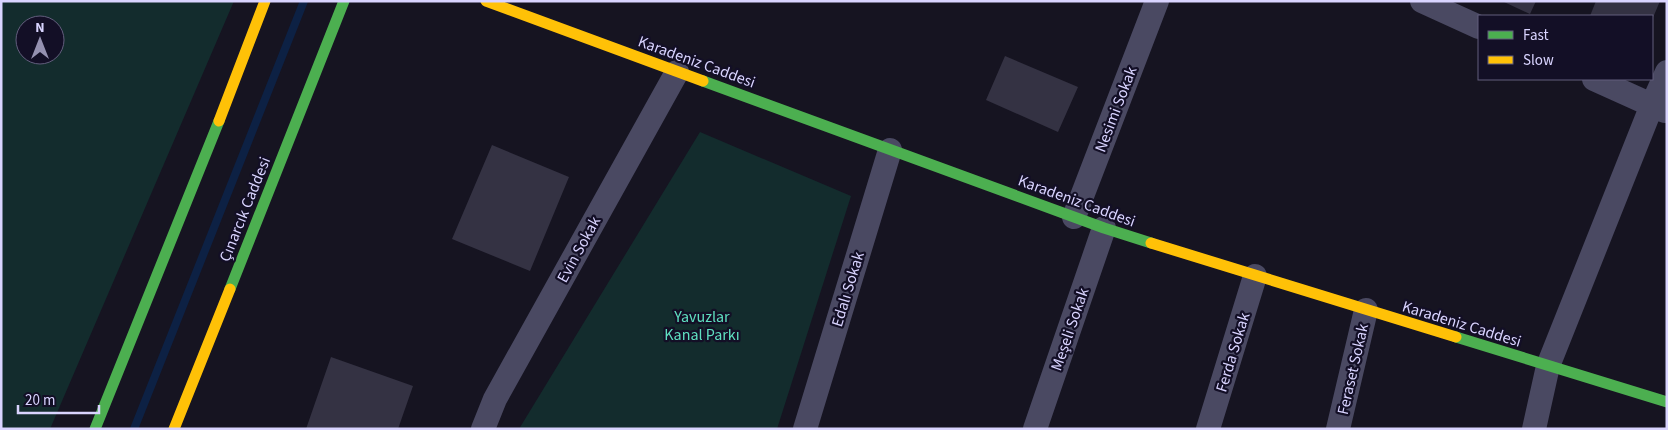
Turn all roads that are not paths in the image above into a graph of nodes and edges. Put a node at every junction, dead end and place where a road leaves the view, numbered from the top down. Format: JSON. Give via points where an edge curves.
{"nodes":[{"id":1,"x":265,"y":1,"type":"edge"},
{"id":2,"x":344,"y":1,"type":"edge"},
{"id":3,"x":486,"y":1,"type":"edge"},
{"id":4,"x":1157,"y":1,"type":"edge"},
{"id":5,"x":1424,"y":2,"type":"edge"},
{"id":6,"x":1478,"y":27,"type":"edge"},
{"id":7,"x":677,"y":72,"type":"junction"},
{"id":8,"x":1667,"y":72,"type":"edge"},
{"id":9,"x":1596,"y":80,"type":"edge"},
{"id":10,"x":1659,"y":108,"type":"edge"},
{"id":11,"x":890,"y":150,"type":"junction"},
{"id":12,"x":1074,"y":217,"type":"junction"},
{"id":13,"x":1104,"y":228,"type":"junction"},
{"id":14,"x":1255,"y":276,"type":"junction"},
{"id":15,"x":1366,"y":310,"type":"junction"},
{"id":16,"x":1548,"y":366,"type":"junction"},
{"id":17,"x":1667,"y":402,"type":"edge"},
{"id":18,"x":95,"y":429,"type":"edge"},
{"id":19,"x":174,"y":429,"type":"edge"},
{"id":20,"x":483,"y":429,"type":"edge"},
{"id":21,"x":804,"y":429,"type":"edge"},
{"id":22,"x":1035,"y":429,"type":"edge"},
{"id":23,"x":1208,"y":429,"type":"edge"},
{"id":24,"x":1338,"y":429,"type":"edge"},
{"id":25,"x":1534,"y":429,"type":"edge"}],
"edges":[{"from":1,"to":18,"type":"street"},
{"from":2,"to":19,"type":"street","name":"Çınarcık Caddesi"},
{"from":3,"to":7,"type":"street","name":"Karadeniz Caddesi"},
{"from":4,"to":12,"type":"street","name":"Nesimi Sokak"},
{"from":5,"to":6,"type":"street"},
{"from":7,"to":11,"type":"street","name":"Karadeniz Caddesi"},
{"from":7,"to":20,"type":"street","name":"Evin Sokak","via":[[495,399]]},
{"from":8,"to":10,"type":"street"},
{"from":9,"to":10,"type":"street"},
{"from":10,"to":16,"type":"street"},
{"from":11,"to":12,"type":"street","name":"Karadeniz Caddesi"},
{"from":11,"to":21,"type":"street","name":"Edalı Sokak"},
{"from":12,"to":13,"type":"street","name":"Karadeniz Caddesi"},
{"from":13,"to":14,"type":"street","name":"Karadeniz Caddesi"},
{"from":13,"to":22,"type":"street","name":"Meşeli Sokak"},
{"from":14,"to":15,"type":"street","name":"Karadeniz Caddesi"},
{"from":14,"to":23,"type":"street","name":"Ferda Sokak"},
{"from":15,"to":16,"type":"street","name":"Karadeniz Caddesi"},
{"from":15,"to":24,"type":"street","name":"Feraset Sokak"},
{"from":16,"to":17,"type":"street","name":"Karadeniz Caddesi"},
{"from":16,"to":25,"type":"street"}]}
